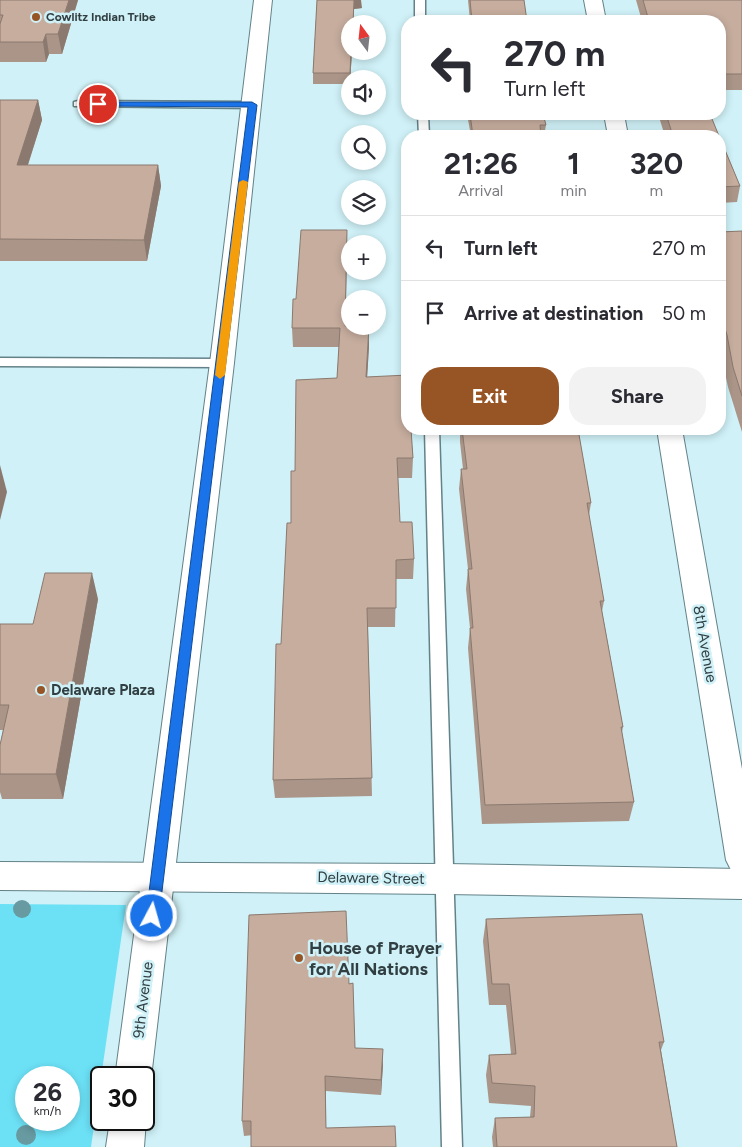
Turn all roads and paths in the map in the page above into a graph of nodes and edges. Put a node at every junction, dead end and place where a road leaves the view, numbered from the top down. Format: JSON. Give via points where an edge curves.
{"nodes":[{"id":1,"x":263,"y":0,"type":"edge"},
{"id":2,"x":420,"y":0,"type":"edge"},
{"id":3,"x":593,"y":0,"type":"edge"},
{"id":4,"x":420,"y":15,"type":"edge"},
{"id":5,"x":596,"y":15,"type":"edge"},
{"id":6,"x":78,"y":104,"type":"dead end"},
{"id":7,"x":252,"y":105,"type":"junction"},
{"id":8,"x":0,"y":362,"type":"edge"},
{"id":9,"x":222,"y":362,"type":"junction"},
{"id":10,"x":432,"y":435,"type":"edge"},
{"id":11,"x":670,"y":435,"type":"edge"},
{"id":12,"x":742,"y":860,"type":"edge"},
{"id":13,"x":0,"y":876,"type":"edge"},
{"id":14,"x":157,"y":876,"type":"junction"},
{"id":15,"x":445,"y":879,"type":"junction"},
{"id":16,"x":742,"y":884,"type":"edge"},
{"id":17,"x":134,"y":1066,"type":"edge"},
{"id":18,"x":127,"y":1131,"type":"edge"},
{"id":19,"x":125,"y":1147,"type":"edge"},
{"id":20,"x":452,"y":1147,"type":"edge"}],
"edges":[{"from":1,"to":7,"type":"street","name":"9th Avenue"},
{"from":2,"to":4,"type":"lane"},
{"from":3,"to":5,"type":"street"},
{"from":6,"to":7,"type":"lane"},
{"from":7,"to":9,"type":"street","name":"9th Avenue"},
{"from":8,"to":9,"type":"lane"},
{"from":9,"to":14,"type":"street","name":"9th Avenue"},
{"from":10,"to":15,"type":"lane"},
{"from":11,"to":12,"type":"street","name":"8th Avenue"},
{"from":13,"to":14,"type":"street","name":"Delaware Street"},
{"from":14,"to":15,"type":"street","name":"Delaware Street"},
{"from":14,"to":17,"type":"street","name":"9th Avenue"},
{"from":15,"to":16,"type":"street","name":"Delaware Street"},
{"from":15,"to":20,"type":"lane"},
{"from":18,"to":19,"type":"street"}]}
